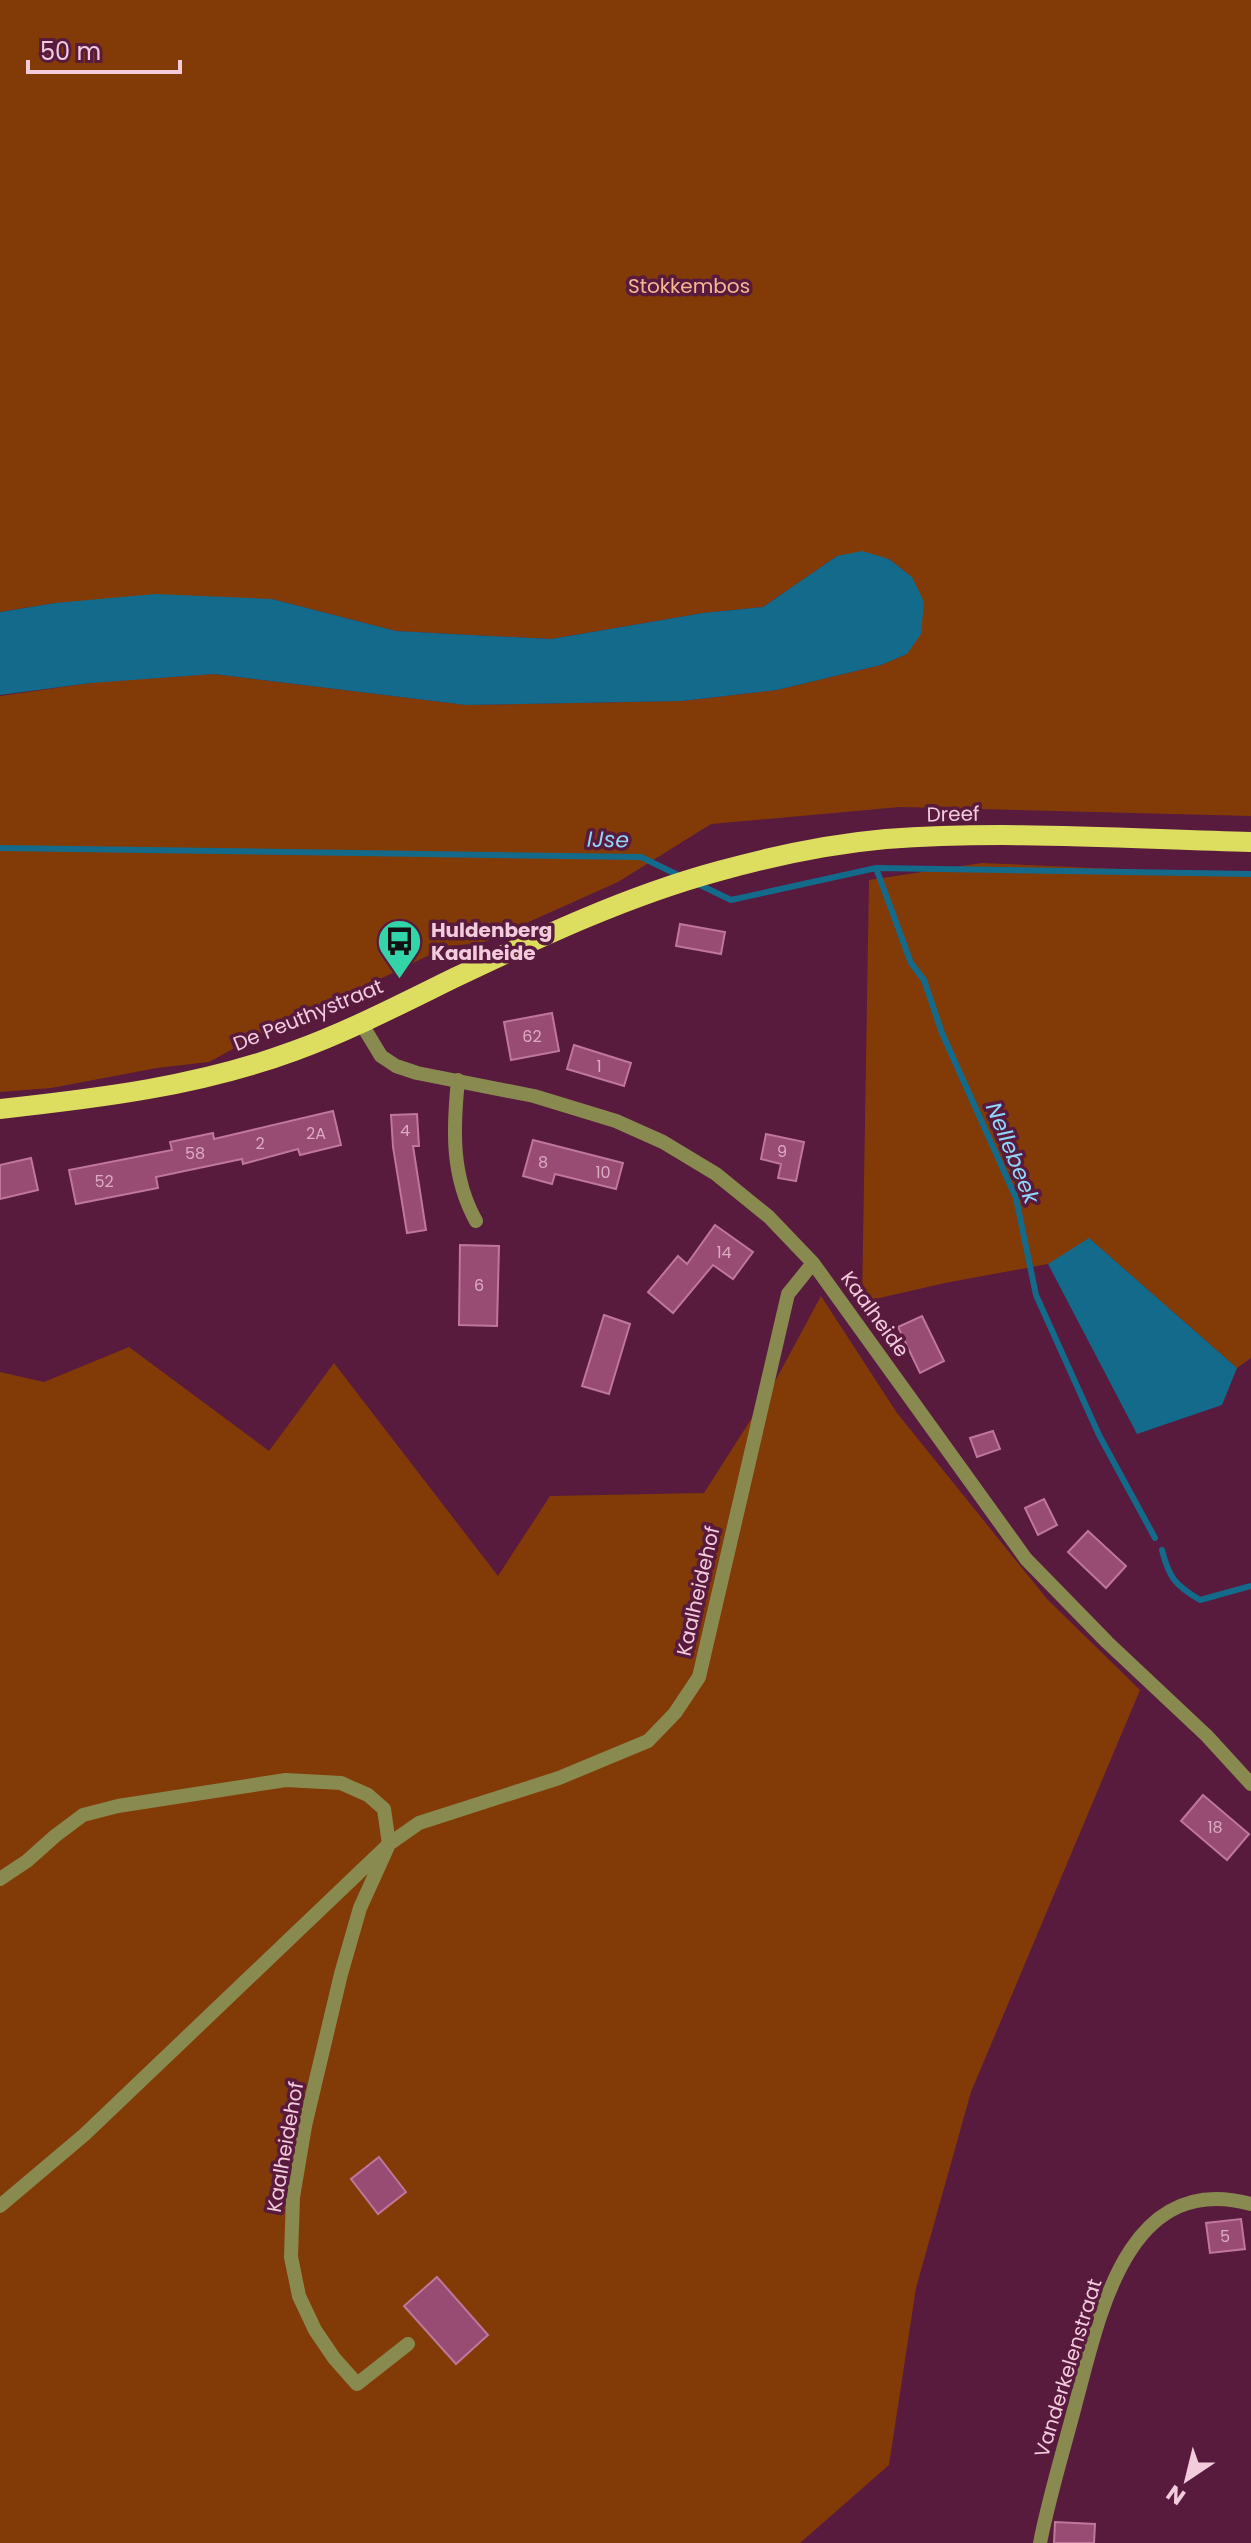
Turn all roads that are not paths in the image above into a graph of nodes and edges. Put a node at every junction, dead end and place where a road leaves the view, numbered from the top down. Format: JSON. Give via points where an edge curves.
{"nodes":[{"id":1,"x":1251,"y":842,"type":"edge"},
{"id":2,"x":662,"y":889,"type":"joint"},
{"id":3,"x":361,"y":1023,"type":"junction"},
{"id":4,"x":458,"y":1080,"type":"junction"},
{"id":5,"x":0,"y":1109,"type":"edge"},
{"id":6,"x":476,"y":1221,"type":"dead end"},
{"id":7,"x":813,"y":1263,"type":"junction"},
{"id":8,"x":1251,"y":1784,"type":"edge"},
{"id":9,"x":389,"y":1844,"type":"junction"},
{"id":10,"x":0,"y":1879,"type":"edge"},
{"id":11,"x":1251,"y":2204,"type":"edge"},
{"id":12,"x":0,"y":2206,"type":"edge"},
{"id":13,"x":408,"y":2344,"type":"dead end"},
{"id":14,"x":1040,"y":2543,"type":"edge"}],
"edges":[{"from":1,"to":2,"type":"main road","name":"Dreef","via":[[887,839],[829,846]]},
{"from":2,"to":3,"type":"main road","name":"De Peuthystraat","via":[[600,910]]},
{"from":3,"to":4,"type":"street","name":"Kaalheide","via":[[381,1056],[396,1066]]},
{"from":3,"to":5,"type":"main road","name":"De Peuthystraat","via":[[227,1073]]},
{"from":4,"to":6,"type":"street","via":[[453,1122],[457,1171]]},
{"from":4,"to":7,"type":"street","name":"Kaalheide","via":[[534,1096],[663,1142],[716,1174],[769,1217]]},
{"from":7,"to":8,"type":"street","name":"Kaalheide","via":[[1026,1559]]},
{"from":7,"to":9,"type":"street","name":"Kaalheidehof","via":[[788,1294],[699,1677],[675,1713],[648,1741],[618,1755],[419,1823]]},
{"from":9,"to":10,"type":"street","via":[[384,1809],[368,1795],[341,1783],[286,1780],[83,1815]]},
{"from":9,"to":12,"type":"street","name":"Kaalheidehof","via":[[84,2135]]},
{"from":9,"to":13,"type":"street","name":"Kaalheidehof","via":[[360,1908],[305,2126],[293,2197],[291,2257],[299,2296],[315,2330],[357,2384]]},
{"from":11,"to":14,"type":"street","name":"Vanderkelenstraat","via":[[1231,2198],[1182,2204],[1145,2229],[1130,2249],[1107,2297],[1089,2355]]}]}
